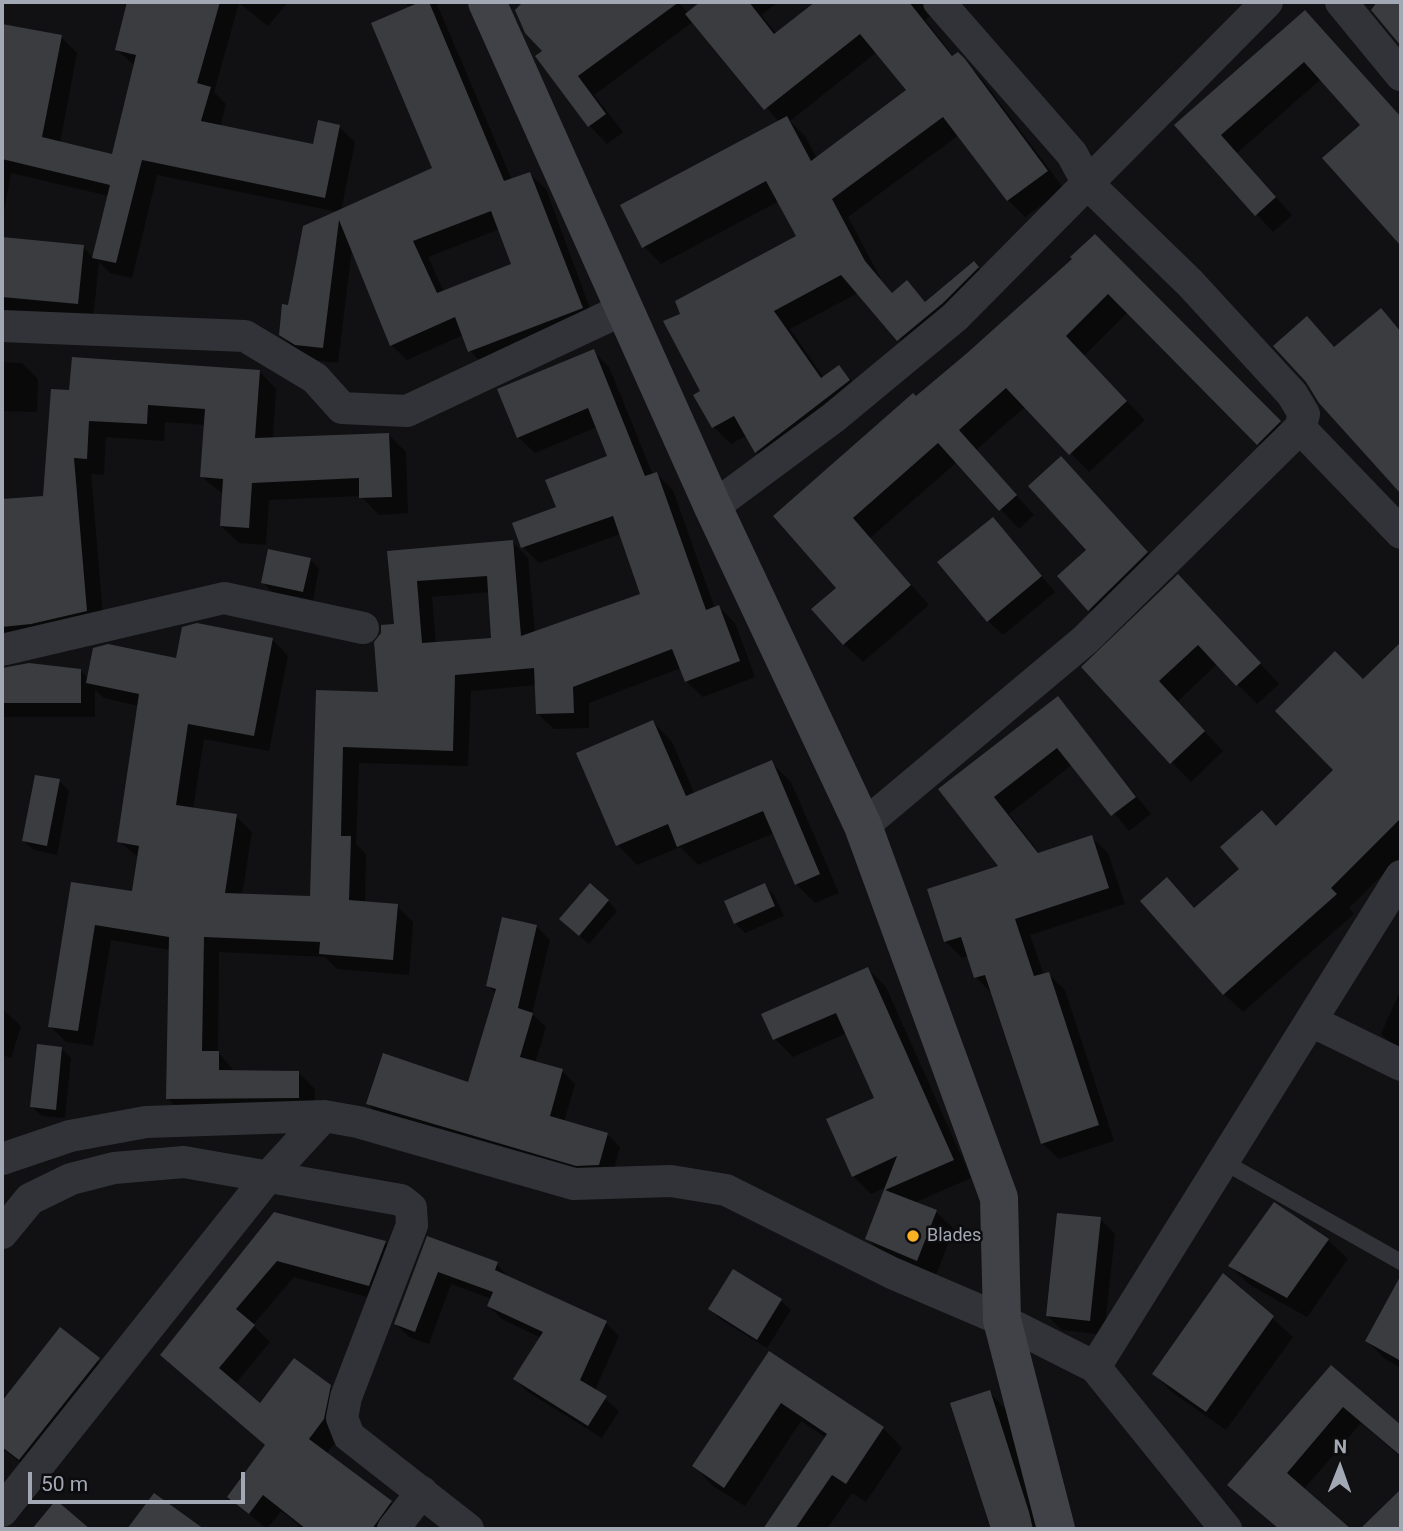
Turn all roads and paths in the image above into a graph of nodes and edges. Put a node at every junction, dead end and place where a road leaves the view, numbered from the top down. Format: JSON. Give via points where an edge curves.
{"nodes":[{"id":1,"x":487,"y":2,"type":"edge"},
{"id":2,"x":939,"y":2,"type":"edge"},
{"id":3,"x":1267,"y":2,"type":"edge"},
{"id":4,"x":1340,"y":2,"type":"edge"},
{"id":5,"x":1401,"y":75,"type":"edge"},
{"id":6,"x":1088,"y":184,"type":"junction"},
{"id":7,"x":624,"y":309,"type":"junction"},
{"id":8,"x":2,"y":326,"type":"edge"},
{"id":9,"x":1300,"y":428,"type":"junction"},
{"id":10,"x":713,"y":508,"type":"junction"},
{"id":11,"x":1401,"y":533,"type":"edge"},
{"id":12,"x":363,"y":628,"type":"dead end"},
{"id":13,"x":2,"y":650,"type":"edge"},
{"id":14,"x":863,"y":827,"type":"junction"},
{"id":15,"x":1401,"y":876,"type":"edge"},
{"id":16,"x":1311,"y":1021,"type":"junction"},
{"id":17,"x":1401,"y":1065,"type":"edge"},
{"id":18,"x":324,"y":1116,"type":"junction"},
{"id":19,"x":2,"y":1159,"type":"edge"},
{"id":20,"x":1224,"y":1162,"type":"junction"},
{"id":21,"x":267,"y":1178,"type":"junction"},
{"id":22,"x":2,"y":1233,"type":"edge"},
{"id":23,"x":1401,"y":1262,"type":"edge"},
{"id":24,"x":1002,"y":1320,"type":"junction"},
{"id":25,"x":1095,"y":1367,"type":"junction"},
{"id":26,"x":422,"y":1492,"type":"junction"},
{"id":27,"x":2,"y":1511,"type":"edge"},
{"id":28,"x":393,"y":1529,"type":"edge"},
{"id":29,"x":468,"y":1529,"type":"edge"},
{"id":30,"x":1056,"y":1529,"type":"edge"},
{"id":31,"x":1226,"y":1529,"type":"edge"}],
"edges":[{"from":1,"to":7,"type":"street"},
{"from":2,"to":6,"type":"street","via":[[1072,154]]},
{"from":3,"to":6,"type":"street"},
{"from":4,"to":5,"type":"street"},
{"from":6,"to":9,"type":"street","via":[[1190,283],[1292,394],[1304,414]]},
{"from":6,"to":10,"type":"street","via":[[955,317],[833,418]]},
{"from":7,"to":8,"type":"street","via":[[407,411],[342,408],[315,378],[245,336]]},
{"from":7,"to":10,"type":"street"},
{"from":9,"to":11,"type":"street"},
{"from":9,"to":14,"type":"street","via":[[1084,640]]},
{"from":10,"to":14,"type":"street"},
{"from":12,"to":13,"type":"street","via":[[224,598]]},
{"from":14,"to":24,"type":"street","via":[[999,1198]]},
{"from":15,"to":16,"type":"street"},
{"from":16,"to":17,"type":"street"},
{"from":16,"to":20,"type":"street"},
{"from":18,"to":19,"type":"street","via":[[146,1122],[70,1136]]},
{"from":18,"to":21,"type":"street"},
{"from":18,"to":24,"type":"street","via":[[573,1184],[671,1181],[726,1191],[892,1273]]},
{"from":20,"to":23,"type":"lane"},
{"from":20,"to":25,"type":"street"},
{"from":21,"to":22,"type":"street","via":[[184,1162],[114,1168],[71,1179],[30,1199]]},
{"from":21,"to":26,"type":"street","via":[[401,1200],[411,1208],[412,1225],[342,1418],[349,1436]]},
{"from":21,"to":27,"type":"street"},
{"from":24,"to":25,"type":"street"},
{"from":24,"to":30,"type":"street"},
{"from":25,"to":31,"type":"street"},
{"from":26,"to":28,"type":"street"},
{"from":26,"to":29,"type":"street"}]}
